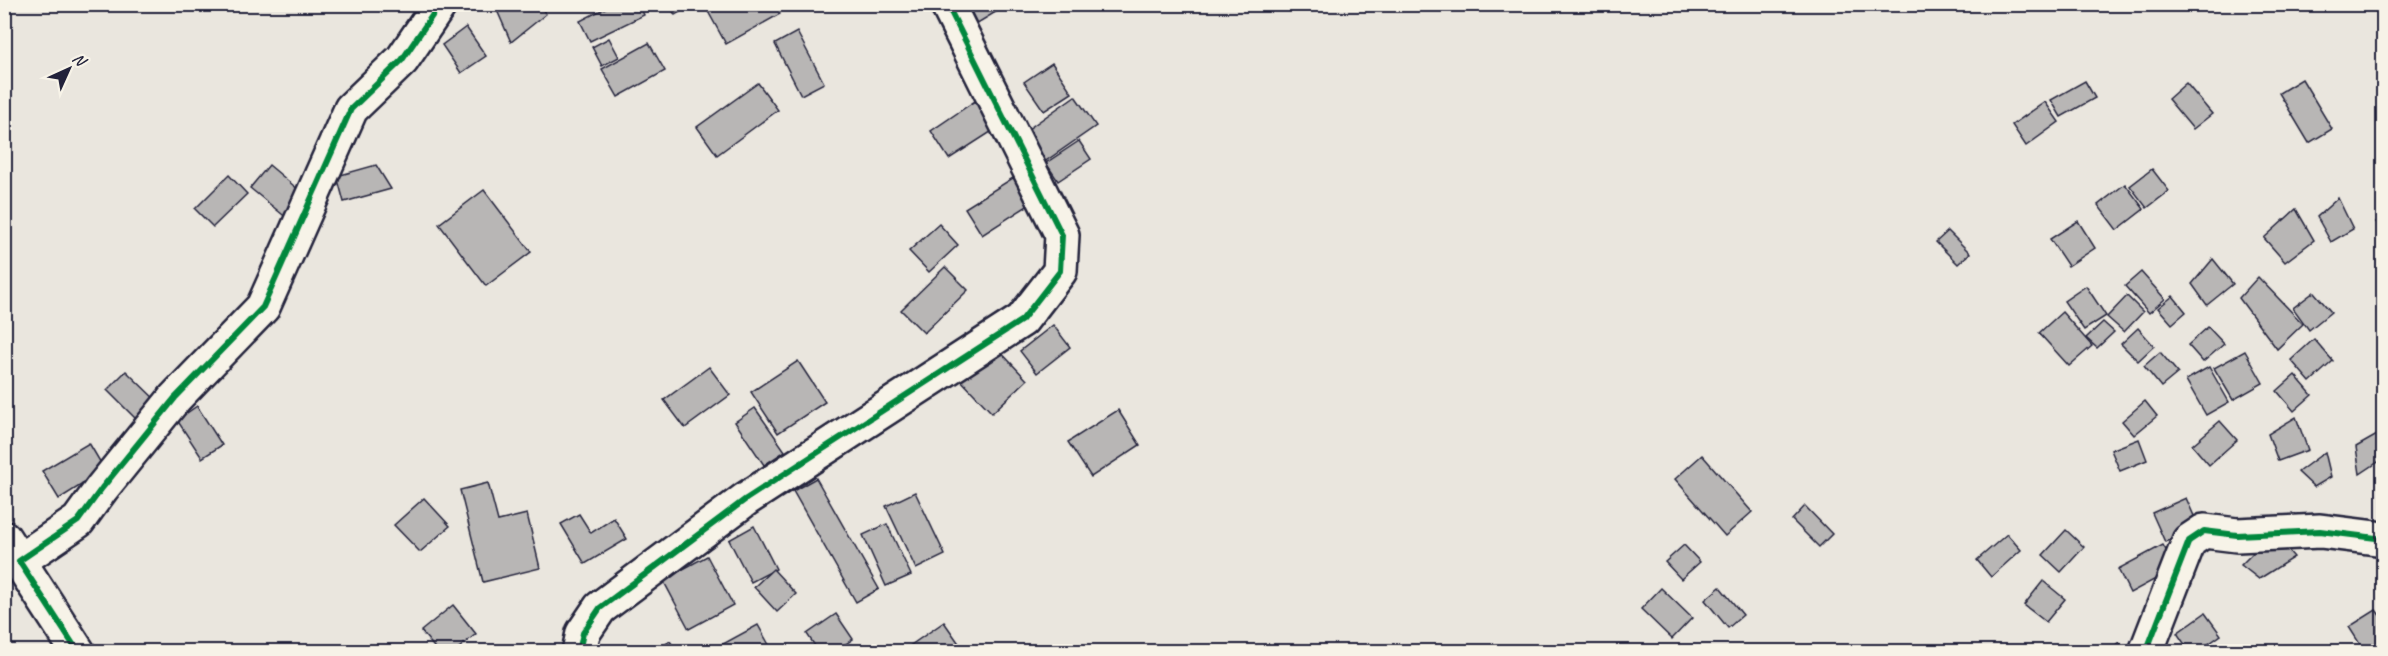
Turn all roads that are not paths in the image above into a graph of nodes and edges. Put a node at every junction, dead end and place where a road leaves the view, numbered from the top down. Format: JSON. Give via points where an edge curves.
{"nodes":[{"id":1,"x":441,"y":4,"type":"edge"},
{"id":2,"x":947,"y":4,"type":"edge"},
{"id":3,"x":2384,"y":540,"type":"edge"},
{"id":4,"x":12,"y":550,"type":"edge"},
{"id":5,"x":78,"y":651,"type":"edge"},
{"id":6,"x":579,"y":651,"type":"edge"},
{"id":7,"x":2146,"y":651,"type":"edge"}],
"edges":[{"from":1,"to":4,"type":"street","via":[[402,60],[351,109],[263,307],[175,399],[78,520]]},
{"from":2,"to":6,"type":"street","via":[[1062,235],[1060,271],[1022,320],[746,499],[600,608],[584,633]]},
{"from":3,"to":7,"type":"street","via":[[2320,531],[2237,535],[2204,531],[2189,541]]},
{"from":4,"to":5,"type":"street"}]}
